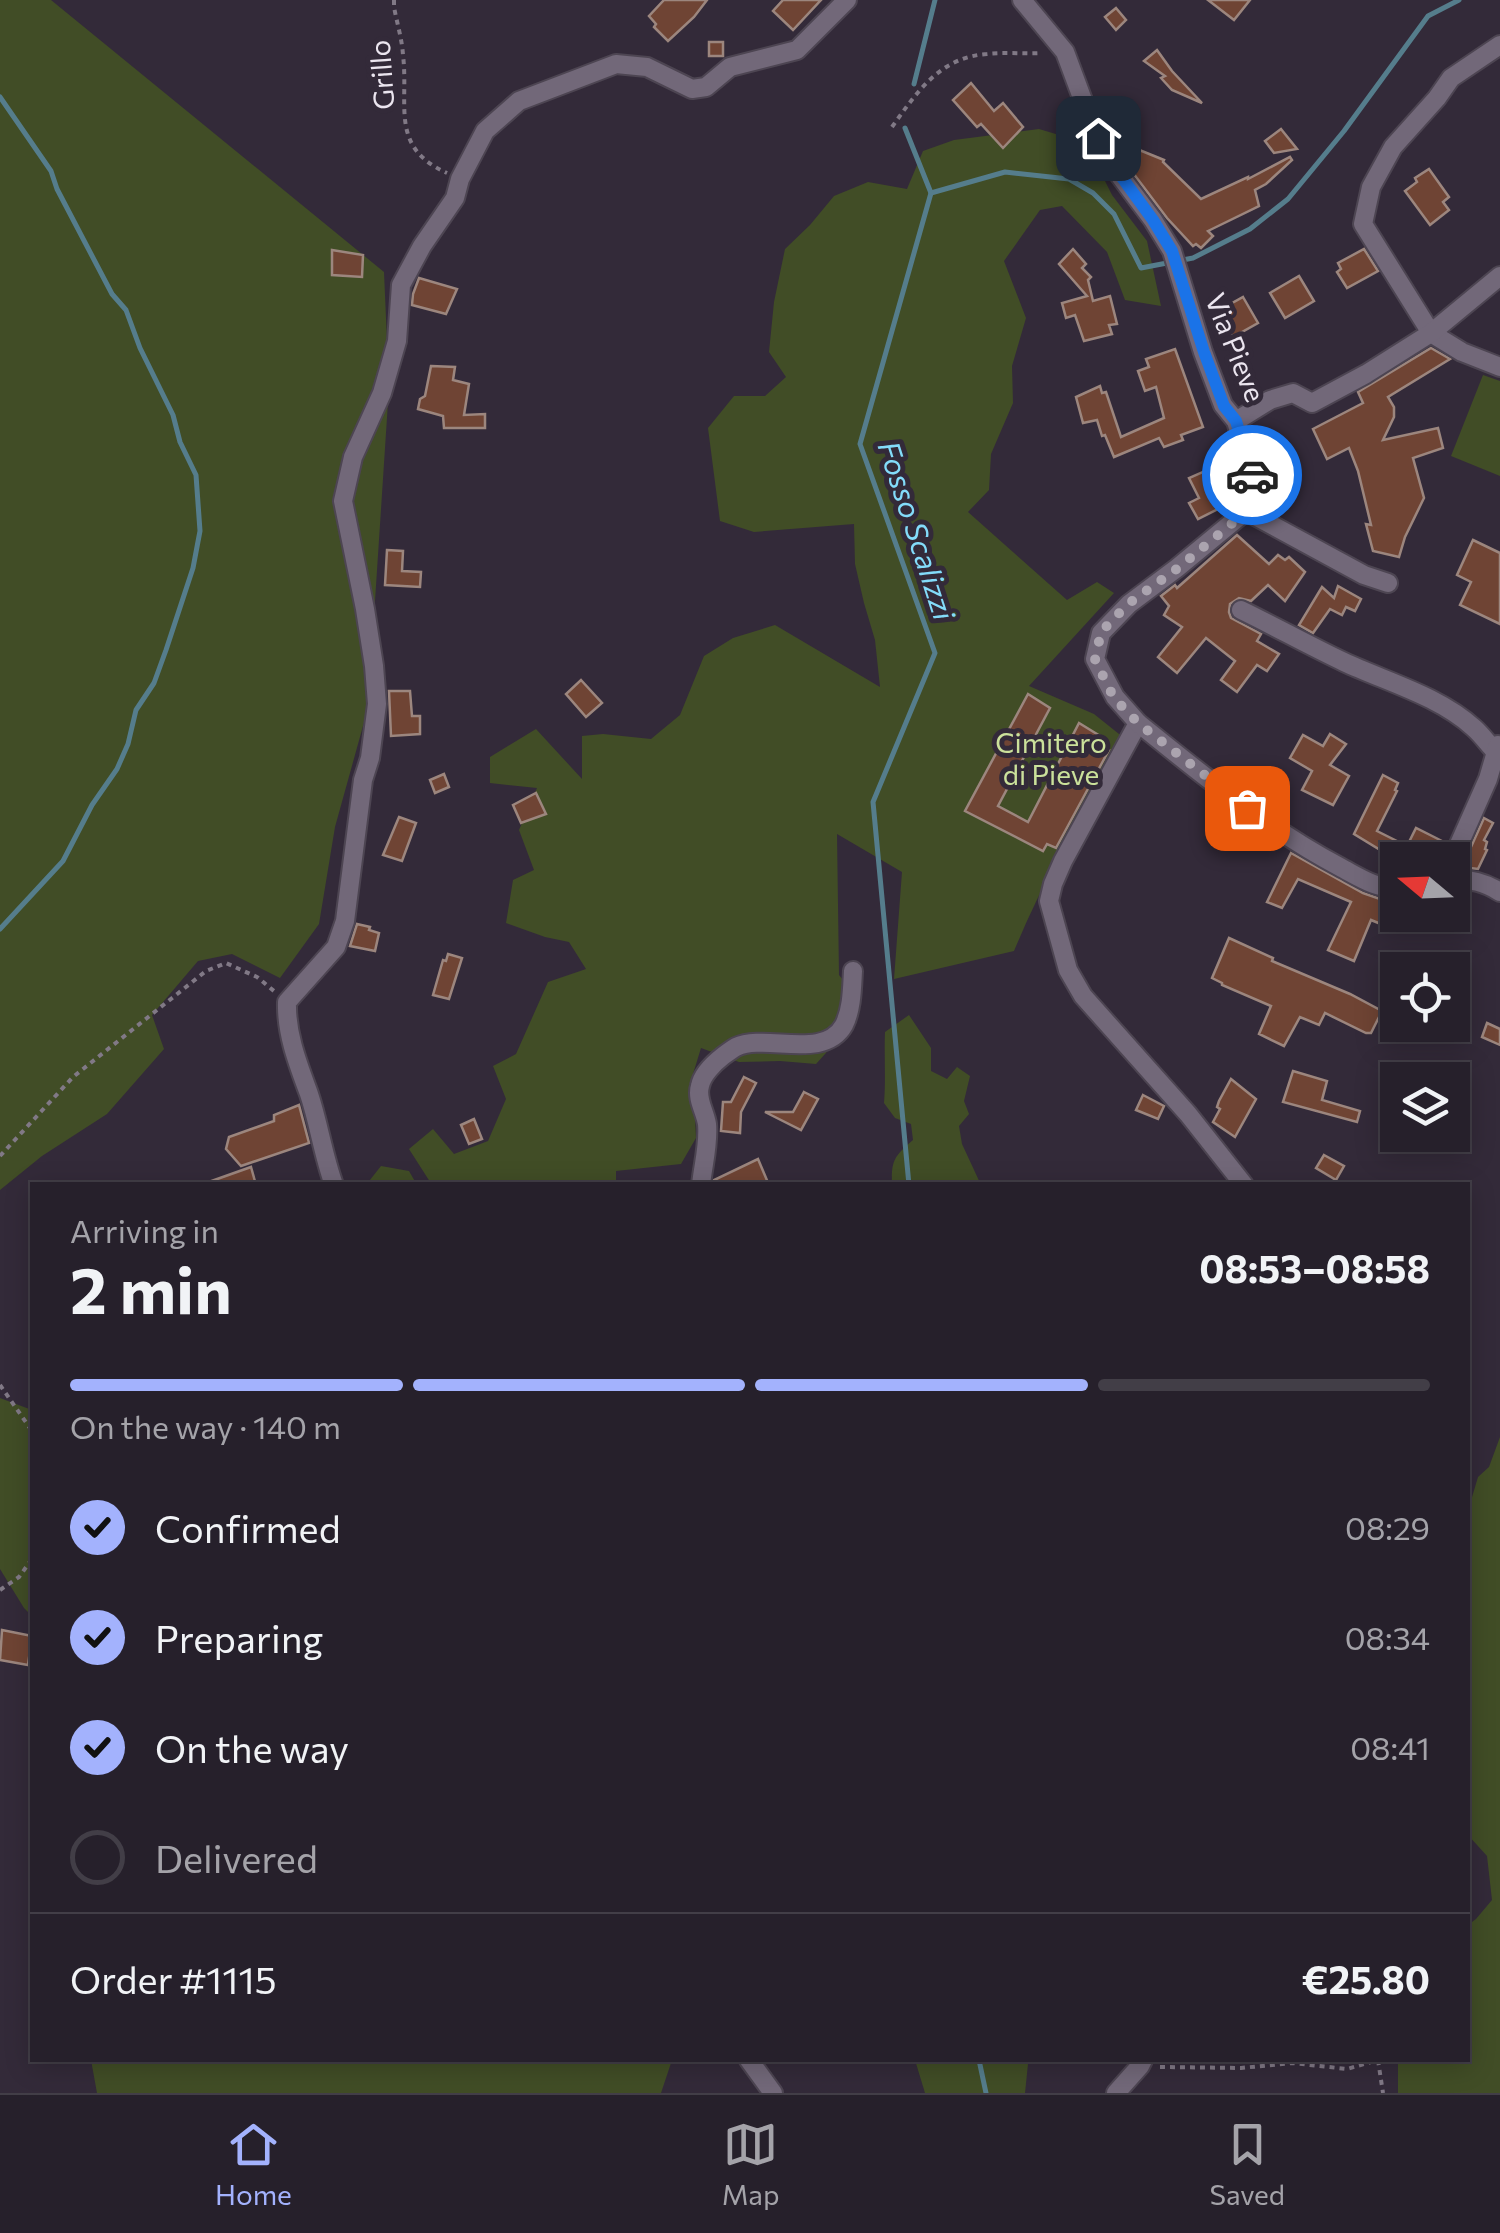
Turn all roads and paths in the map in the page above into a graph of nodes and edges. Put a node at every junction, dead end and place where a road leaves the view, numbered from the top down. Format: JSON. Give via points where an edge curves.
{"nodes":[{"id":1,"x":394,"y":0,"type":"edge"},
{"id":2,"x":847,"y":0,"type":"edge"},
{"id":3,"x":1022,"y":0,"type":"edge"},
{"id":4,"x":1500,"y":45,"type":"edge"},
{"id":5,"x":1065,"y":52,"type":"junction"},
{"id":6,"x":892,"y":127,"type":"dead end"},
{"id":7,"x":460,"y":179,"type":"junction"},
{"id":8,"x":1500,"y":276,"type":"edge"},
{"id":9,"x":1431,"y":334,"type":"junction"},
{"id":10,"x":1500,"y":367,"type":"edge"},
{"id":11,"x":1236,"y":421,"type":"junction"},
{"id":12,"x":1246,"y":512,"type":"junction"},
{"id":13,"x":1388,"y":583,"type":"dead end"},
{"id":14,"x":1241,"y":610,"type":"dead end"},
{"id":15,"x":1138,"y":723,"type":"junction"},
{"id":16,"x":1498,"y":746,"type":"edge"},
{"id":17,"x":1460,"y":842,"type":"edge"},
{"id":18,"x":1470,"y":880,"type":"edge"},
{"id":19,"x":1380,"y":886,"type":"edge"},
{"id":20,"x":1500,"y":892,"type":"edge"},
{"id":21,"x":853,"y":972,"type":"dead end"},
{"id":22,"x":287,"y":1002,"type":"junction"},
{"id":23,"x":0,"y":1156,"type":"edge"},
{"id":24,"x":333,"y":1182,"type":"edge"},
{"id":25,"x":700,"y":1182,"type":"edge"},
{"id":26,"x":1242,"y":1182,"type":"edge"},
{"id":27,"x":0,"y":1384,"type":"edge"},
{"id":28,"x":30,"y":1428,"type":"edge"},
{"id":29,"x":30,"y":1562,"type":"edge"},
{"id":30,"x":0,"y":1590,"type":"edge"},
{"id":31,"x":750,"y":2062,"type":"edge"},
{"id":32,"x":1370,"y":2062,"type":"edge"},
{"id":33,"x":1378,"y":2062,"type":"edge"},
{"id":34,"x":1142,"y":2063,"type":"edge"},
{"id":35,"x":773,"y":2093,"type":"edge"},
{"id":36,"x":1116,"y":2093,"type":"edge"},
{"id":37,"x":1383,"y":2093,"type":"edge"}],
"edges":[{"from":1,"to":7,"type":"path","name":"Grillo","via":[[409,138],[419,156]]},
{"from":2,"to":7,"type":"street","via":[[797,50],[730,68],[706,87],[692,89],[647,66],[616,64],[518,101],[485,131]]},
{"from":3,"to":5,"type":"street","name":"Via Pieve"},
{"from":4,"to":9,"type":"street","via":[[1451,78],[1393,147],[1371,187],[1363,224]]},
{"from":5,"to":6,"type":"path","via":[[952,61],[922,85]]},
{"from":5,"to":11,"type":"street","name":"Via Pieve","via":[[1098,138],[1172,251],[1224,406]]},
{"from":7,"to":22,"type":"street","via":[[401,285],[397,341],[352,458],[343,502],[378,704],[345,921],[336,947]]},
{"from":8,"to":9,"type":"street"},
{"from":9,"to":10,"type":"street"},
{"from":9,"to":11,"type":"street","via":[[1312,403],[1293,393]]},
{"from":11,"to":12,"type":"street","name":"Via Pieve","via":[[1253,480]]},
{"from":12,"to":13,"type":"street"},
{"from":12,"to":15,"type":"street","via":[[1101,632],[1095,660],[1114,698]]},
{"from":14,"to":16,"type":"street","via":[[1444,708]]},
{"from":15,"to":19,"type":"street","via":[[1283,835]]},
{"from":15,"to":26,"type":"street","via":[[1062,861],[1049,902],[1068,970],[1084,996]]},
{"from":16,"to":17,"type":"street"},
{"from":18,"to":20,"type":"street"},
{"from":21,"to":25,"type":"street","via":[[844,1026],[828,1040],[738,1046],[714,1063],[700,1085],[707,1120]]},
{"from":22,"to":23,"type":"path","via":[[226,963],[206,971],[73,1077]]},
{"from":22,"to":24,"type":"street"},
{"from":27,"to":28,"type":"path"},
{"from":29,"to":30,"type":"path"},
{"from":31,"to":35,"type":"street"},
{"from":32,"to":34,"type":"path","via":[[1347,2068]]},
{"from":33,"to":37,"type":"path"},
{"from":34,"to":36,"type":"street"}]}
